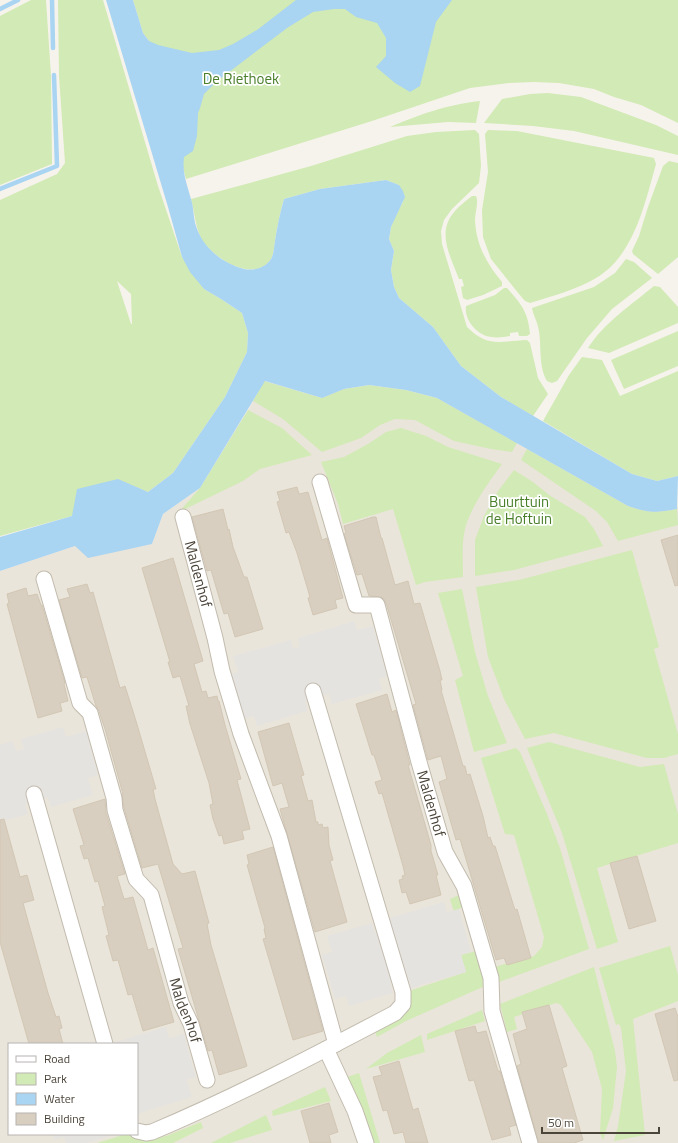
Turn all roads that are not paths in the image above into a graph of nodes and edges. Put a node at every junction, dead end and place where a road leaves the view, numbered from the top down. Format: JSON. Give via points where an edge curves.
{"nodes":[{"id":1,"x":320,"y":482,"type":"dead end"},
{"id":2,"x":183,"y":517,"type":"dead end"},
{"id":3,"x":44,"y":579,"type":"dead end"},
{"id":4,"x":313,"y":691,"type":"dead end"},
{"id":5,"x":34,"y":794,"type":"dead end"},
{"id":6,"x":105,"y":1043,"type":"edge"},
{"id":7,"x":331,"y":1047,"type":"junction"},
{"id":8,"x":207,"y":1080,"type":"dead end"},
{"id":9,"x":138,"y":1131,"type":"edge"},
{"id":10,"x":366,"y":1143,"type":"edge"},
{"id":11,"x":530,"y":1143,"type":"edge"}],
"edges":[{"from":1,"to":11,"type":"street","name":"Maldenhof","via":[[356,605],[377,605],[445,852],[464,886],[491,978],[492,1011]]},
{"from":2,"to":7,"type":"street","name":"Maldenhof","via":[[224,678],[241,734],[279,836]]},
{"from":3,"to":8,"type":"street","name":"Maldenhof","via":[[80,703],[90,713],[136,879],[151,895],[181,1003],[191,1024]]},
{"from":4,"to":7,"type":"street","via":[[404,998],[403,1004],[395,1012]]},
{"from":5,"to":6,"type":"street"},
{"from":7,"to":9,"type":"street","via":[[197,1113],[152,1132]]},
{"from":7,"to":10,"type":"street","name":"Maldenhof"}]}
